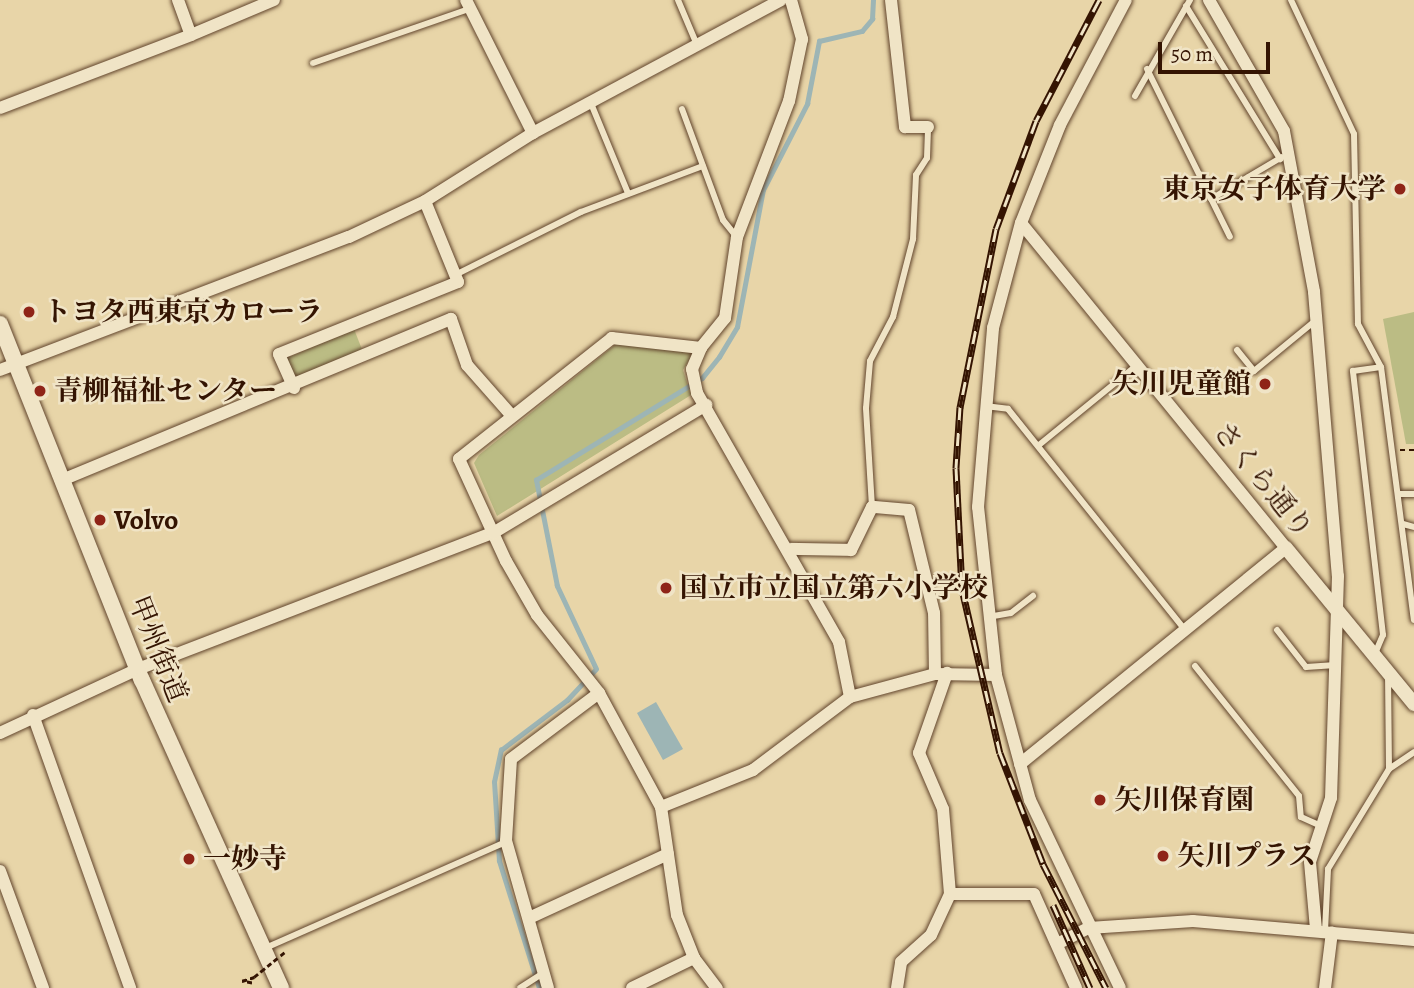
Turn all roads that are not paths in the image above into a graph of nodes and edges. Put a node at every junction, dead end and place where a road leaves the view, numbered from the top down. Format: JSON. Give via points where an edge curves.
{"nodes":[{"id":1,"x":178,"y":0,"type":"edge"},
{"id":2,"x":274,"y":0,"type":"edge"},
{"id":3,"x":678,"y":0,"type":"edge"},
{"id":4,"x":781,"y":0,"type":"edge"},
{"id":5,"x":791,"y":0,"type":"edge"},
{"id":6,"x":891,"y":0,"type":"edge"},
{"id":7,"x":1126,"y":0,"type":"edge"},
{"id":8,"x":1209,"y":0,"type":"edge"},
{"id":9,"x":1291,"y":0,"type":"edge"},
{"id":10,"x":1188,"y":3,"type":"edge"},
{"id":11,"x":467,"y":4,"type":"edge"},
{"id":12,"x":191,"y":34,"type":"junction"},
{"id":13,"x":697,"y":45,"type":"junction"},
{"id":14,"x":313,"y":63,"type":"dead end"},
{"id":15,"x":1147,"y":69,"type":"junction"},
{"id":16,"x":1135,"y":96,"type":"dead end"},
{"id":17,"x":590,"y":101,"type":"junction"},
{"id":18,"x":0,"y":108,"type":"edge"},
{"id":19,"x":682,"y":108,"type":"dead end"},
{"id":20,"x":928,"y":127,"type":"joint"},
{"id":21,"x":533,"y":133,"type":"junction"},
{"id":22,"x":1285,"y":155,"type":"junction"},
{"id":23,"x":704,"y":166,"type":"junction"},
{"id":24,"x":628,"y":193,"type":"junction"},
{"id":25,"x":1211,"y":199,"type":"junction"},
{"id":26,"x":425,"y":201,"type":"junction"},
{"id":27,"x":1021,"y":223,"type":"junction"},
{"id":28,"x":737,"y":237,"type":"junction"},
{"id":29,"x":1230,"y":237,"type":"dead end"},
{"id":30,"x":459,"y":273,"type":"junction"},
{"id":31,"x":1316,"y":319,"type":"junction"},
{"id":32,"x":0,"y":324,"type":"edge"},
{"id":33,"x":701,"y":348,"type":"junction"},
{"id":34,"x":1237,"y":350,"type":"dead end"},
{"id":35,"x":1138,"y":365,"type":"junction"},
{"id":36,"x":17,"y":366,"type":"junction"},
{"id":37,"x":1381,"y":367,"type":"junction"},
{"id":38,"x":0,"y":370,"type":"edge"},
{"id":39,"x":294,"y":388,"type":"junction"},
{"id":40,"x":706,"y":405,"type":"junction"},
{"id":41,"x":983,"y":406,"type":"junction"},
{"id":42,"x":512,"y":416,"type":"junction"},
{"id":43,"x":1039,"y":445,"type":"junction"},
{"id":44,"x":62,"y":480,"type":"junction"},
{"id":45,"x":1400,"y":494,"type":"junction"},
{"id":46,"x":1414,"y":494,"type":"edge"},
{"id":47,"x":872,"y":507,"type":"junction"},
{"id":48,"x":1403,"y":524,"type":"junction"},
{"id":49,"x":1414,"y":527,"type":"edge"},
{"id":50,"x":493,"y":533,"type":"junction"},
{"id":51,"x":1286,"y":548,"type":"junction"},
{"id":52,"x":791,"y":549,"type":"junction"},
{"id":53,"x":1033,"y":596,"type":"dead end"},
{"id":54,"x":1336,"y":610,"type":"junction"},
{"id":55,"x":986,"y":617,"type":"junction"},
{"id":56,"x":1414,"y":620,"type":"edge"},
{"id":57,"x":1185,"y":630,"type":"junction"},
{"id":58,"x":1277,"y":630,"type":"dead end"},
{"id":59,"x":1374,"y":656,"type":"junction"},
{"id":60,"x":1332,"y":665,"type":"junction"},
{"id":61,"x":1195,"y":666,"type":"dead end"},
{"id":62,"x":138,"y":669,"type":"junction"},
{"id":63,"x":1388,"y":672,"type":"junction"},
{"id":64,"x":941,"y":673,"type":"junction"},
{"id":65,"x":996,"y":675,"type":"junction"},
{"id":66,"x":596,"y":688,"type":"junction"},
{"id":67,"x":850,"y":697,"type":"junction"},
{"id":68,"x":1413,"y":701,"type":"edge"},
{"id":69,"x":33,"y":715,"type":"junction"},
{"id":70,"x":0,"y":733,"type":"edge"},
{"id":71,"x":1414,"y":751,"type":"edge"},
{"id":72,"x":1020,"y":764,"type":"junction"},
{"id":73,"x":1388,"y":769,"type":"junction"},
{"id":74,"x":661,"y":807,"type":"junction"},
{"id":75,"x":1321,"y":826,"type":"junction"},
{"id":76,"x":504,"y":842,"type":"junction"},
{"id":77,"x":668,"y":854,"type":"junction"},
{"id":78,"x":0,"y":871,"type":"edge"},
{"id":79,"x":950,"y":894,"type":"junction"},
{"id":80,"x":529,"y":918,"type":"junction"},
{"id":81,"x":1089,"y":928,"type":"junction"},
{"id":82,"x":1324,"y":930,"type":"junction"},
{"id":83,"x":1414,"y":940,"type":"edge"},
{"id":84,"x":1057,"y":944,"type":"junction"},
{"id":85,"x":261,"y":950,"type":"junction"},
{"id":86,"x":694,"y":958,"type":"junction"},
{"id":87,"x":539,"y":976,"type":"junction"},
{"id":88,"x":43,"y":988,"type":"edge"},
{"id":89,"x":130,"y":988,"type":"edge"},
{"id":90,"x":281,"y":988,"type":"edge"},
{"id":91,"x":520,"y":988,"type":"edge"},
{"id":92,"x":548,"y":988,"type":"edge"},
{"id":93,"x":632,"y":988,"type":"edge"},
{"id":94,"x":717,"y":988,"type":"edge"},
{"id":95,"x":897,"y":988,"type":"edge"},
{"id":96,"x":1076,"y":988,"type":"edge"},
{"id":97,"x":1119,"y":988,"type":"edge"},
{"id":98,"x":1325,"y":988,"type":"edge"}],
"edges":[{"from":1,"to":12,"type":"street"},
{"from":2,"to":12,"type":"street"},
{"from":3,"to":13,"type":"lane"},
{"from":4,"to":13,"type":"street"},
{"from":5,"to":28,"type":"street","via":[[802,39],[789,101]]},
{"from":6,"to":20,"type":"street","via":[[905,127]]},
{"from":7,"to":27,"type":"street","via":[[1090,60]]},
{"from":8,"to":22,"type":"street"},
{"from":9,"to":37,"type":"lane","via":[[1354,134],[1358,324]]},
{"from":10,"to":15,"type":"lane"},
{"from":10,"to":22,"type":"lane"},
{"from":11,"to":14,"type":"lane"},
{"from":11,"to":21,"type":"street"},
{"from":12,"to":18,"type":"street"},
{"from":13,"to":17,"type":"street"},
{"from":15,"to":16,"type":"lane"},
{"from":15,"to":25,"type":"lane"},
{"from":17,"to":21,"type":"street"},
{"from":17,"to":24,"type":"lane"},
{"from":19,"to":23,"type":"lane"},
{"from":20,"to":47,"type":"lane","via":[[927,159],[916,175],[913,239],[893,317],[870,361],[866,408]]},
{"from":21,"to":26,"type":"street"},
{"from":22,"to":25,"type":"lane"},
{"from":22,"to":31,"type":"street"},
{"from":23,"to":24,"type":"lane"},
{"from":23,"to":28,"type":"lane","via":[[723,220]]},
{"from":24,"to":30,"type":"lane"},
{"from":25,"to":29,"type":"lane"},
{"from":26,"to":30,"type":"street"},
{"from":26,"to":36,"type":"street"},
{"from":27,"to":35,"type":"street","name":"さくら通り"},
{"from":27,"to":41,"type":"street","via":[[993,328]]},
{"from":28,"to":33,"type":"street","via":[[725,318]]},
{"from":30,"to":39,"type":"street","via":[[458,282],[279,354]]},
{"from":31,"to":34,"type":"lane","via":[[1254,371]]},
{"from":31,"to":54,"type":"street"},
{"from":32,"to":36,"type":"main road","name":"甲州街道"},
{"from":33,"to":40,"type":"street","via":[[692,369],[697,393]]},
{"from":33,"to":42,"type":"street","via":[[612,338]]},
{"from":35,"to":43,"type":"lane"},
{"from":35,"to":51,"type":"street","name":"さくら通り"},
{"from":36,"to":38,"type":"street"},
{"from":36,"to":44,"type":"main road","name":"甲州街道"},
{"from":37,"to":45,"type":"lane"},
{"from":37,"to":59,"type":"lane","via":[[1353,371],[1383,635]]},
{"from":39,"to":42,"type":"street","via":[[450,319],[467,365]]},
{"from":39,"to":44,"type":"street"},
{"from":40,"to":50,"type":"street"},
{"from":40,"to":52,"type":"street"},
{"from":41,"to":43,"type":"lane","via":[[1008,409]]},
{"from":41,"to":55,"type":"street","via":[[978,508]]},
{"from":42,"to":50,"type":"street","via":[[459,460]]},
{"from":43,"to":57,"type":"lane"},
{"from":44,"to":62,"type":"main road","name":"甲州街道"},
{"from":45,"to":46,"type":"lane"},
{"from":45,"to":48,"type":"lane"},
{"from":47,"to":52,"type":"street","via":[[852,550]]},
{"from":47,"to":64,"type":"street","via":[[909,510],[934,613]]},
{"from":48,"to":49,"type":"lane"},
{"from":48,"to":56,"type":"lane"},
{"from":50,"to":62,"type":"street"},
{"from":50,"to":66,"type":"street","via":[[537,615]]},
{"from":51,"to":54,"type":"street","name":"さくら通り"},
{"from":51,"to":57,"type":"street"},
{"from":52,"to":67,"type":"street","via":[[839,642]]},
{"from":53,"to":55,"type":"lane","via":[[1010,613]]},
{"from":54,"to":59,"type":"street","name":"さくら通り"},
{"from":54,"to":60,"type":"street"},
{"from":55,"to":65,"type":"street"},
{"from":57,"to":72,"type":"street"},
{"from":58,"to":60,"type":"lane","via":[[1306,667]]},
{"from":59,"to":63,"type":"street","name":"さくら通り"},
{"from":60,"to":75,"type":"street","via":[[1331,798]]},
{"from":61,"to":75,"type":"lane","via":[[1299,796],[1301,817]]},
{"from":62,"to":69,"type":"street"},
{"from":62,"to":85,"type":"main road","name":"甲州街道"},
{"from":63,"to":68,"type":"street","name":"さくら通り"},
{"from":63,"to":73,"type":"lane"},
{"from":64,"to":65,"type":"street"},
{"from":64,"to":67,"type":"street"},
{"from":64,"to":79,"type":"street","via":[[919,753],[943,809]]},
{"from":65,"to":72,"type":"street"},
{"from":66,"to":74,"type":"street"},
{"from":66,"to":76,"type":"street","via":[[511,760]]},
{"from":67,"to":74,"type":"street","via":[[753,770]]},
{"from":69,"to":70,"type":"street"},
{"from":69,"to":89,"type":"street"},
{"from":71,"to":73,"type":"lane"},
{"from":72,"to":81,"type":"street"},
{"from":73,"to":82,"type":"lane","via":[[1328,869]]},
{"from":74,"to":77,"type":"street"},
{"from":75,"to":82,"type":"street","via":[[1310,862]]},
{"from":76,"to":80,"type":"street"},
{"from":76,"to":85,"type":"lane"},
{"from":77,"to":80,"type":"street"},
{"from":77,"to":86,"type":"street","via":[[677,915]]},
{"from":78,"to":88,"type":"street"},
{"from":79,"to":84,"type":"street","via":[[1034,894]]},
{"from":79,"to":95,"type":"street","via":[[931,935],[901,962]]},
{"from":80,"to":87,"type":"street"},
{"from":81,"to":82,"type":"street","via":[[1193,921]]},
{"from":81,"to":84,"type":"street"},
{"from":81,"to":97,"type":"street"},
{"from":82,"to":83,"type":"street"},
{"from":82,"to":98,"type":"street"},
{"from":84,"to":96,"type":"street"},
{"from":85,"to":90,"type":"main road","name":"甲州街道"},
{"from":86,"to":93,"type":"street"},
{"from":86,"to":94,"type":"street"},
{"from":87,"to":91,"type":"lane"},
{"from":87,"to":92,"type":"street"}]}
